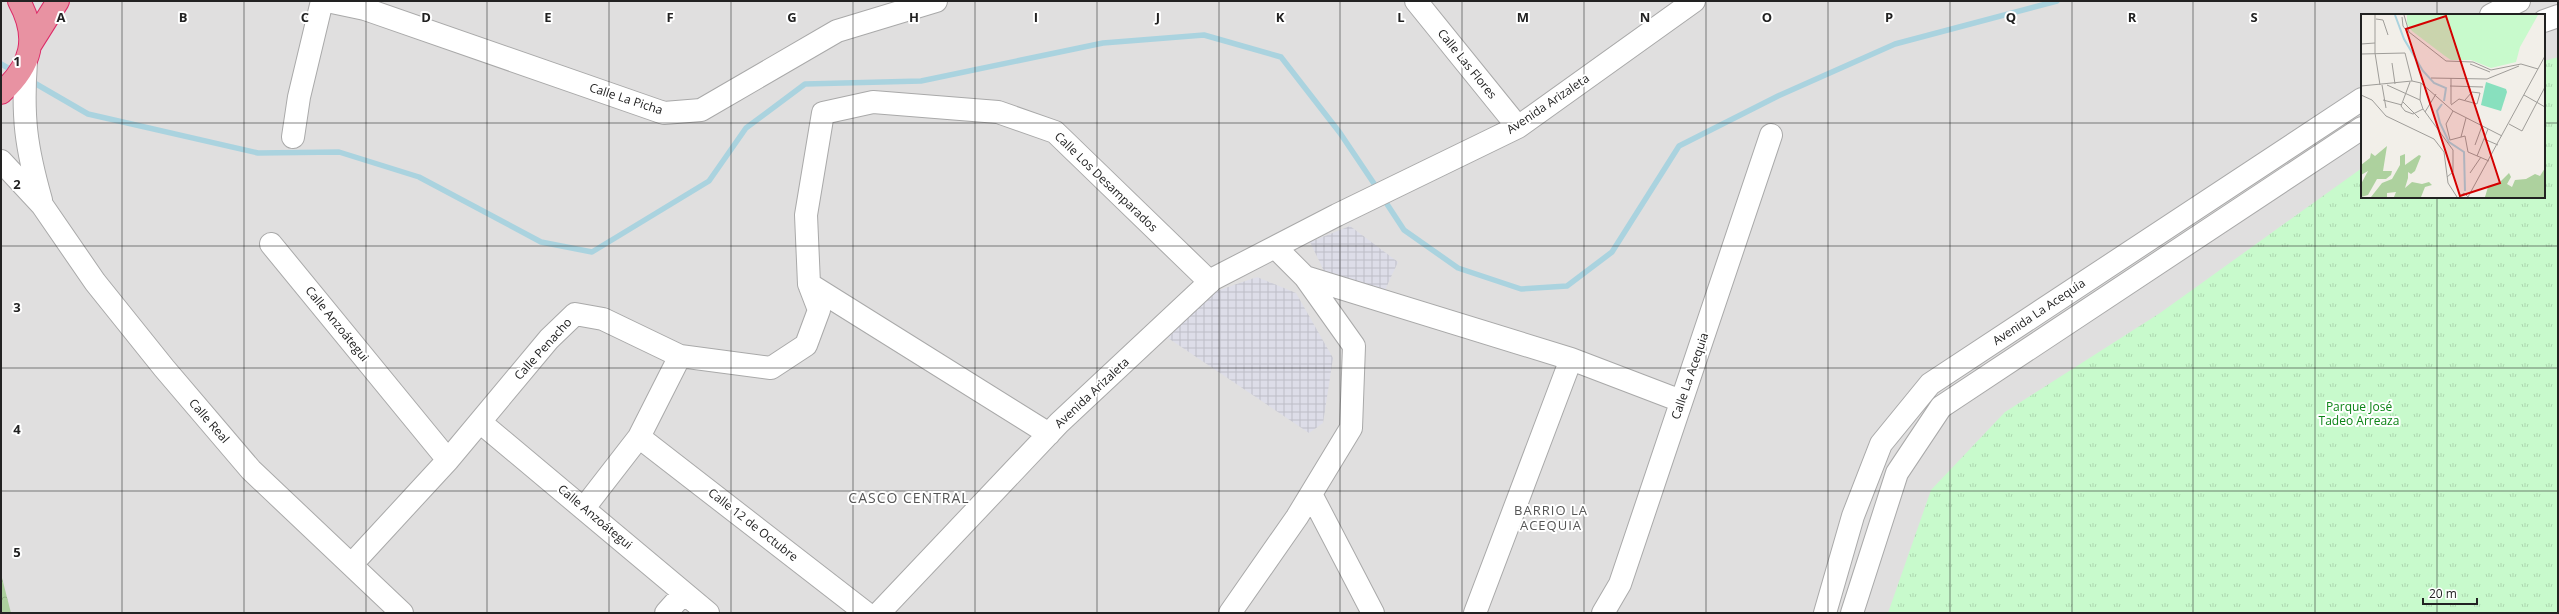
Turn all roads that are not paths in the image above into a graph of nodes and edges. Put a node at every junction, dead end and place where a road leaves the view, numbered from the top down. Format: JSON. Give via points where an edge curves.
{"nodes":[{"id":1,"x":19,"y":1,"type":"edge"},
{"id":2,"x":58,"y":1,"type":"edge"},
{"id":3,"x":322,"y":1,"type":"edge"},
{"id":4,"x":327,"y":1,"type":"edge"},
{"id":5,"x":936,"y":1,"type":"edge"},
{"id":6,"x":1416,"y":1,"type":"edge"},
{"id":7,"x":1694,"y":1,"type":"edge"},
{"id":8,"x":2519,"y":1,"type":"edge"},
{"id":9,"x":364,"y":5,"type":"edge"},
{"id":10,"x":2493,"y":14,"type":"edge"},
{"id":11,"x":2558,"y":16,"type":"edge"},
{"id":12,"x":2545,"y":21,"type":"edge"},
{"id":13,"x":28,"y":53,"type":"junction"},
{"id":14,"x":1,"y":93,"type":"edge"},
{"id":15,"x":2361,"y":99,"type":"edge"},
{"id":16,"x":1518,"y":127,"type":"junction"},
{"id":17,"x":2361,"y":129,"type":"edge"},
{"id":18,"x":1771,"y":135,"type":"dead end"},
{"id":19,"x":294,"y":137,"type":"dead end"},
{"id":20,"x":1,"y":160,"type":"edge"},
{"id":21,"x":42,"y":205,"type":"junction"},
{"id":22,"x":271,"y":244,"type":"dead end"},
{"id":23,"x":1276,"y":248,"type":"junction"},
{"id":24,"x":1305,"y":277,"type":"junction"},
{"id":25,"x":1210,"y":282,"type":"junction"},
{"id":26,"x":809,"y":284,"type":"junction"},
{"id":27,"x":680,"y":356,"type":"junction"},
{"id":28,"x":1571,"y":359,"type":"junction"},
{"id":29,"x":1681,"y":401,"type":"junction"},
{"id":30,"x":480,"y":422,"type":"junction"},
{"id":31,"x":1049,"y":434,"type":"junction"},
{"id":32,"x":640,"y":437,"type":"junction"},
{"id":33,"x":448,"y":460,"type":"junction"},
{"id":34,"x":1311,"y":494,"type":"junction"},
{"id":35,"x":584,"y":508,"type":"junction"},
{"id":36,"x":352,"y":564,"type":"junction"},
{"id":37,"x":683,"y":594,"type":"junction"},
{"id":38,"x":402,"y":613,"type":"edge"},
{"id":39,"x":666,"y":613,"type":"edge"},
{"id":40,"x":708,"y":613,"type":"edge"},
{"id":41,"x":866,"y":613,"type":"edge"},
{"id":42,"x":879,"y":613,"type":"edge"},
{"id":43,"x":1230,"y":613,"type":"edge"},
{"id":44,"x":1373,"y":613,"type":"edge"},
{"id":45,"x":1475,"y":613,"type":"edge"},
{"id":46,"x":1603,"y":613,"type":"edge"},
{"id":47,"x":1825,"y":613,"type":"edge"},
{"id":48,"x":1852,"y":613,"type":"edge"}],
"edges":[{"from":1,"to":13,"type":"highway","via":[[29,25]]},
{"from":2,"to":13,"type":"highway"},
{"from":3,"to":19,"type":"street","via":[[299,97]]},
{"from":4,"to":9,"type":"street","name":"Calle La Picha"},
{"from":5,"to":9,"type":"street","name":"Calle La Picha","via":[[837,31],[701,110],[664,113]]},
{"from":6,"to":16,"type":"street","name":"Calle Las Flores"},
{"from":7,"to":16,"type":"street","name":"Avenida Arizaleta"},
{"from":8,"to":10,"type":"street"},
{"from":11,"to":12,"type":"street"},
{"from":13,"to":14,"type":"highway","via":[[15,80]]},
{"from":13,"to":21,"type":"street","via":[[23,107],[29,157]]},
{"from":15,"to":47,"type":"street","name":"Avenida La Acequia","via":[[1930,384],[1881,444],[1853,516]]},
{"from":16,"to":23,"type":"street","name":"Avenida Arizaleta","via":[[1337,215]]},
{"from":17,"to":48,"type":"street","name":"Avenida La Acequia","via":[[1941,408],[1897,473]]},
{"from":18,"to":29,"type":"street","name":"Calle La Acequia"},
{"from":20,"to":21,"type":"street"},
{"from":21,"to":36,"type":"street","name":"Calle Real","via":[[95,282],[251,470]]},
{"from":22,"to":33,"type":"street","name":"Calle Anzoátegui"},
{"from":23,"to":24,"type":"street"},
{"from":23,"to":25,"type":"street","name":"Avenida Arizaleta"},
{"from":24,"to":28,"type":"street"},
{"from":24,"to":34,"type":"street","via":[[1354,346],[1351,428]]},
{"from":25,"to":26,"type":"street","name":"Calle Los Desamparados","via":[[1055,132],[998,112],[873,102],[823,112],[806,216]]},
{"from":25,"to":31,"type":"street","name":"Avenida Arizaleta"},
{"from":26,"to":27,"type":"street","name":"Calle Penacho","via":[[820,310],[806,345],[771,368]]},
{"from":26,"to":31,"type":"street"},
{"from":27,"to":30,"type":"street","name":"Calle Penacho","via":[[603,320],[575,314],[549,339]]},
{"from":27,"to":32,"type":"street"},
{"from":28,"to":29,"type":"street"},
{"from":28,"to":45,"type":"street"},
{"from":29,"to":46,"type":"street","name":"Calle La Acequia","via":[[1620,584]]},
{"from":30,"to":33,"type":"street","name":"Calle Penacho"},
{"from":30,"to":35,"type":"street","name":"Calle Anzoátegui"},
{"from":31,"to":42,"type":"street","name":"Avenida Arizaleta"},
{"from":32,"to":35,"type":"street"},
{"from":32,"to":41,"type":"street","name":"Calle 12 de Octubre"},
{"from":33,"to":36,"type":"street","name":"Calle Penacho"},
{"from":34,"to":43,"type":"street"},
{"from":34,"to":44,"type":"street"},
{"from":35,"to":37,"type":"street","name":"Calle Anzoátegui"},
{"from":36,"to":38,"type":"street","name":"Calle Real"},
{"from":37,"to":39,"type":"street"},
{"from":37,"to":40,"type":"street","name":"Calle Anzoátegui"}]}
